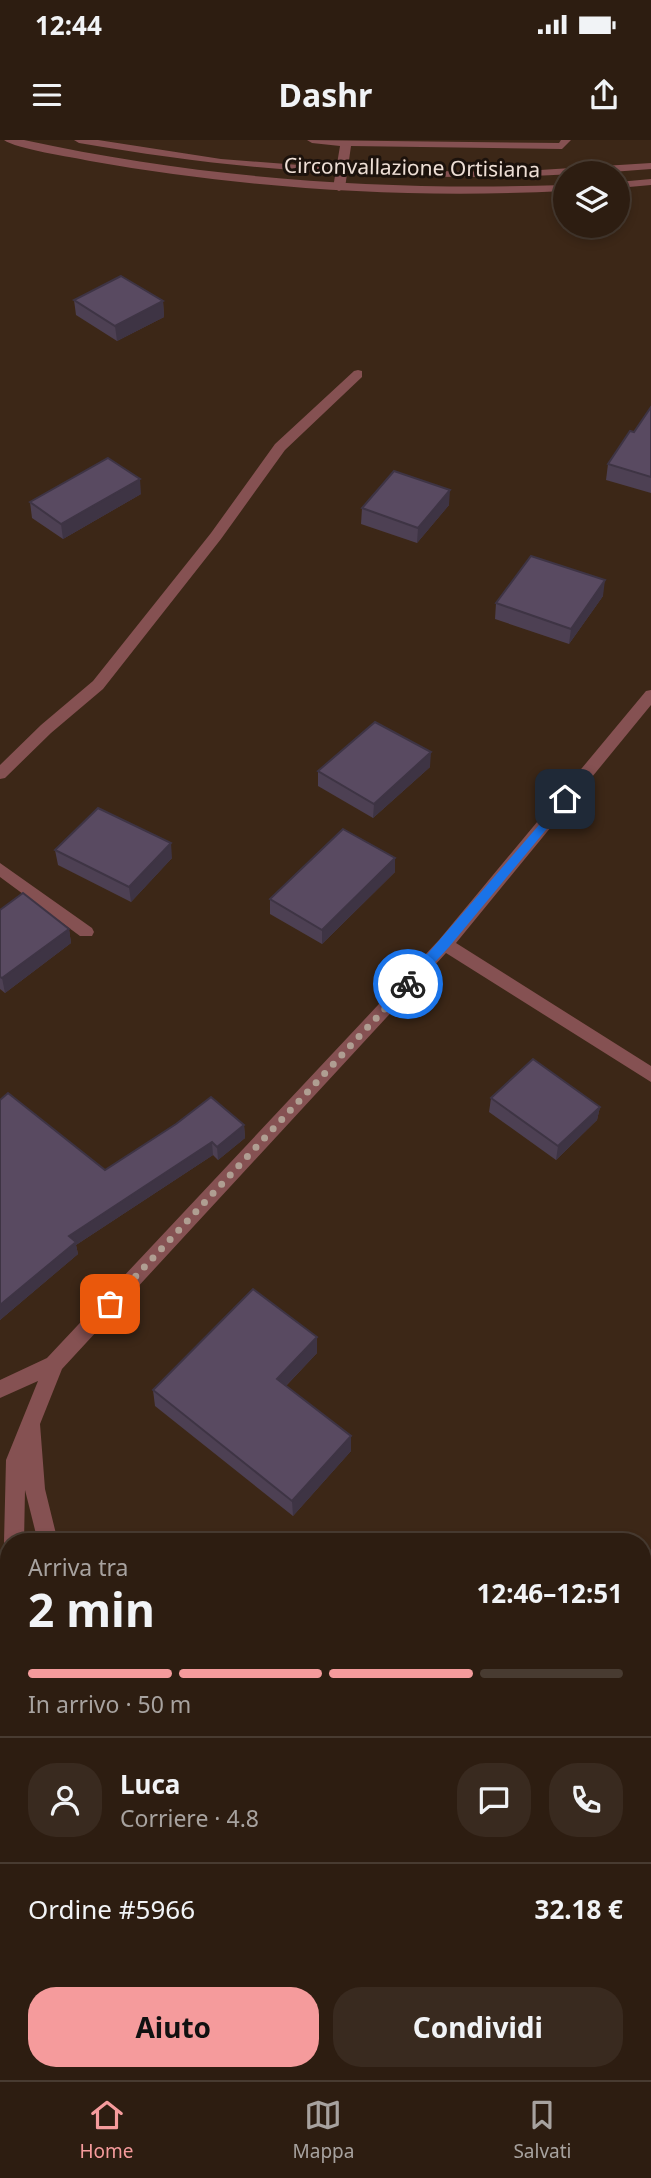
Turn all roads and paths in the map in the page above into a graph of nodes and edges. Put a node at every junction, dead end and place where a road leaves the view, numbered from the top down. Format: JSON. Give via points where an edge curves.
{"nodes":[{"id":1,"x":9,"y":140,"type":"edge"},
{"id":2,"x":79,"y":140,"type":"edge"},
{"id":3,"x":312,"y":140,"type":"edge"},
{"id":4,"x":566,"y":140,"type":"edge"},
{"id":5,"x":346,"y":143,"type":"junction"},
{"id":6,"x":651,"y":166,"type":"edge"},
{"id":7,"x":341,"y":172,"type":"junction"},
{"id":8,"x":651,"y":182,"type":"edge"},
{"id":9,"x":630,"y":184,"type":"edge"},
{"id":10,"x":339,"y":188,"type":"junction"},
{"id":11,"x":553,"y":188,"type":"edge"},
{"id":12,"x":358,"y":374,"type":"dead end"},
{"id":13,"x":651,"y":695,"type":"edge"},
{"id":14,"x":0,"y":774,"type":"edge"},
{"id":15,"x":0,"y":869,"type":"edge"},
{"id":16,"x":86,"y":932,"type":"dead end"},
{"id":17,"x":445,"y":944,"type":"junction"},
{"id":18,"x":651,"y":1075,"type":"edge"},
{"id":19,"x":54,"y":1364,"type":"junction"},
{"id":20,"x":0,"y":1389,"type":"edge"},
{"id":21,"x":32,"y":1420,"type":"junction"},
{"id":22,"x":8,"y":1464,"type":"edge"},
{"id":23,"x":13,"y":1533,"type":"edge"},
{"id":24,"x":46,"y":1533,"type":"edge"}],
"edges":[{"from":1,"to":10,"type":"street","name":"Circonvallazione Ortisiana","via":[[170,171]]},
{"from":2,"to":7,"type":"street","name":"Circonvallazione Ortisiana","via":[[182,157]]},
{"from":3,"to":5,"type":"street"},
{"from":4,"to":5,"type":"street","via":[[562,146]]},
{"from":5,"to":7,"type":"street"},
{"from":6,"to":7,"type":"street","name":"Circonvallazione Ortisiana","via":[[506,174]]},
{"from":7,"to":10,"type":"street"},
{"from":8,"to":9,"type":"street"},
{"from":10,"to":11,"type":"street","name":"Circonvallazione Ortisiana"},
{"from":12,"to":14,"type":"street","via":[[280,447],[216,536],[97,685]]},
{"from":13,"to":17,"type":"street"},
{"from":15,"to":16,"type":"street"},
{"from":17,"to":18,"type":"street"},
{"from":17,"to":19,"type":"street"},
{"from":19,"to":20,"type":"street"},
{"from":19,"to":21,"type":"street"},
{"from":21,"to":22,"type":"street"},
{"from":21,"to":24,"type":"street","via":[[35,1489]]},
{"from":22,"to":23,"type":"street"}]}
